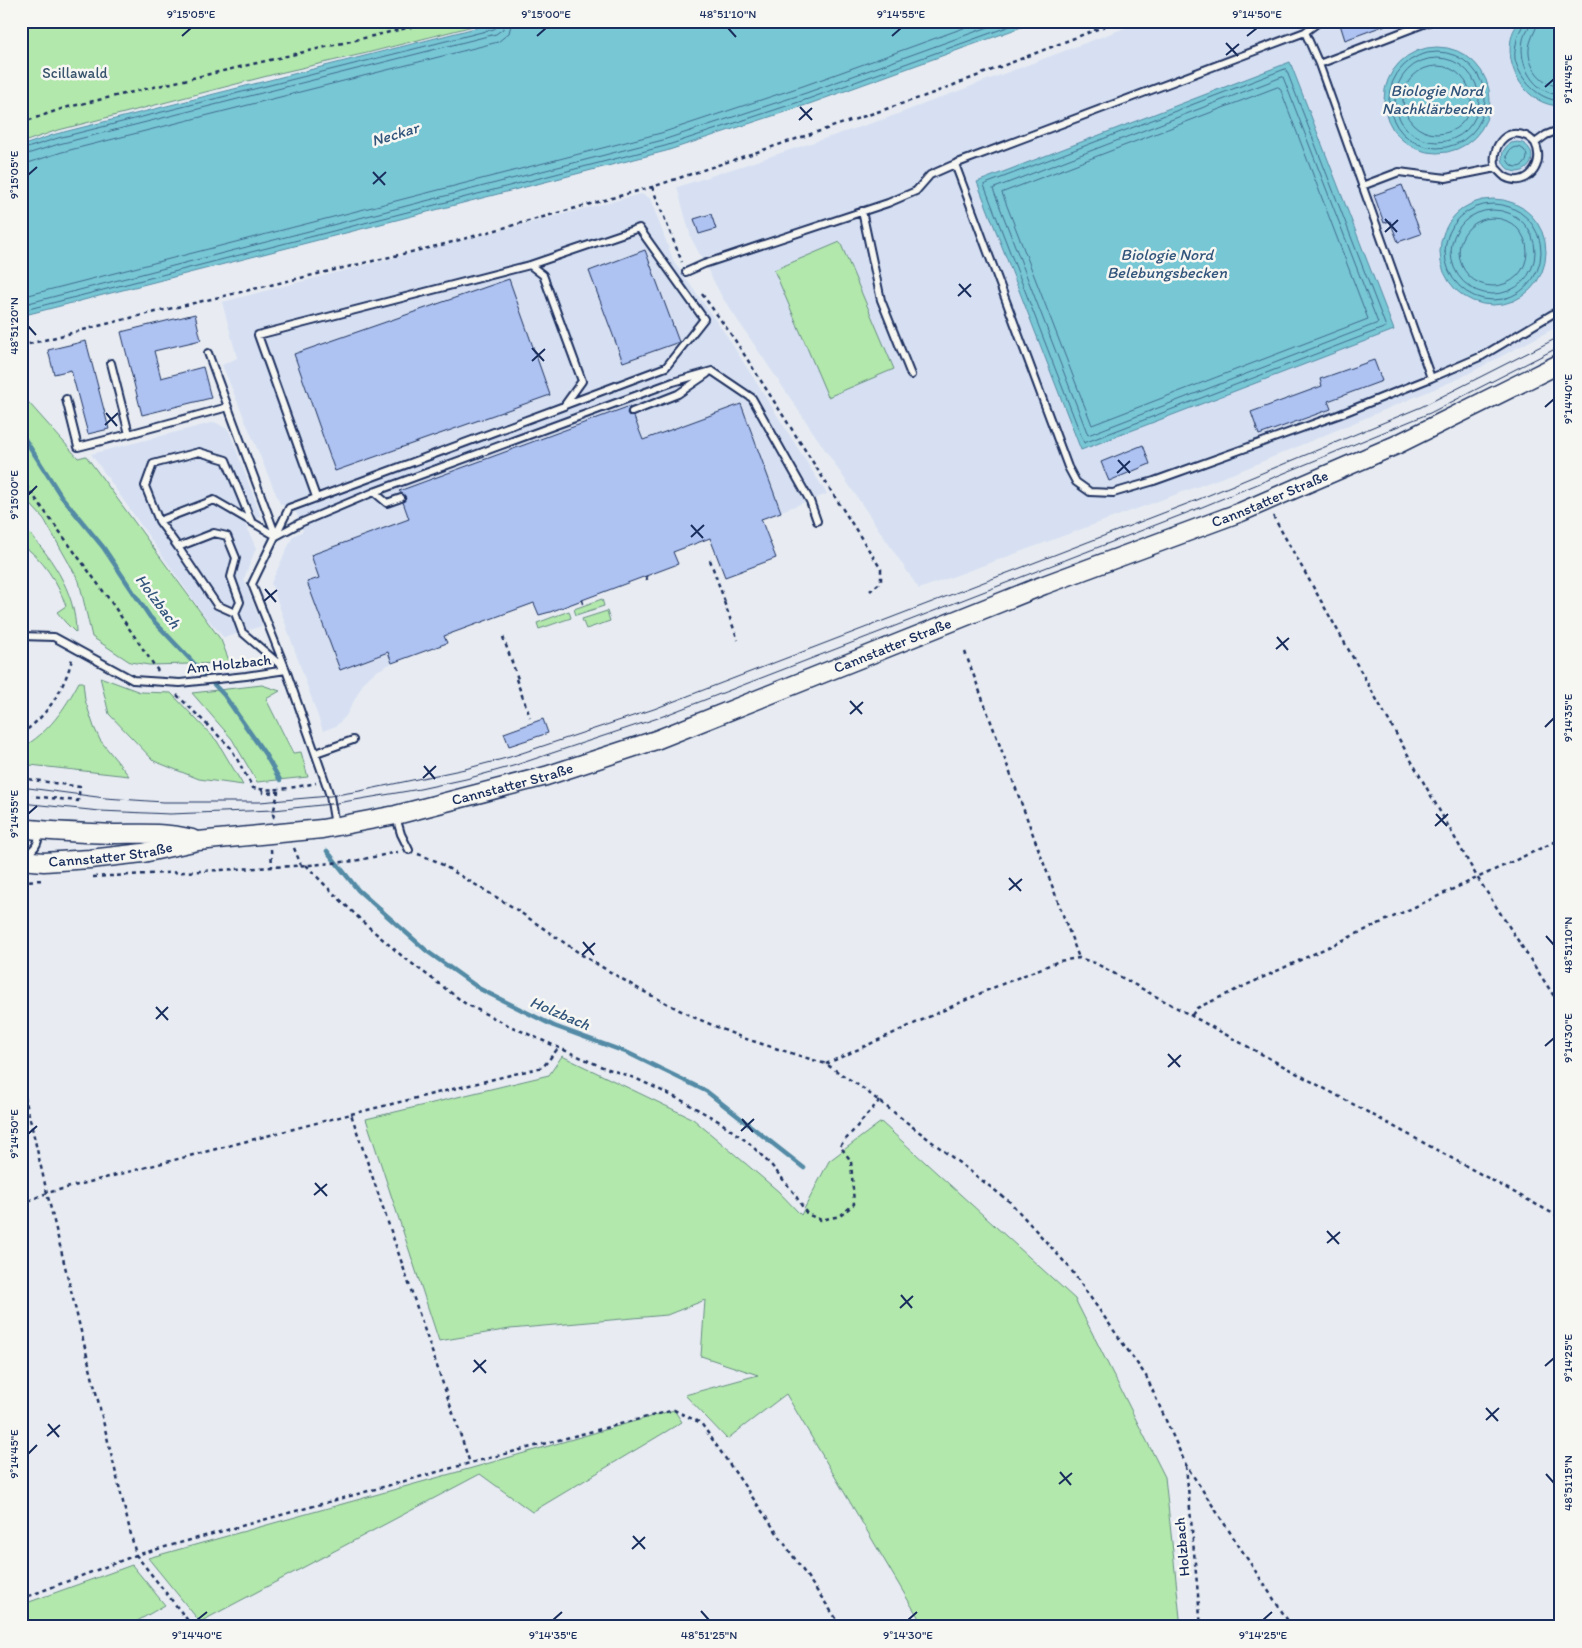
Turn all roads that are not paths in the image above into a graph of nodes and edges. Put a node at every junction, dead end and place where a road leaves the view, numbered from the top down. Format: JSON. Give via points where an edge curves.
{"nodes":[{"id":1,"x":1320,"y":21,"type":"edge"},
{"id":2,"x":1431,"y":21,"type":"edge"},
{"id":3,"x":1305,"y":32,"type":"junction"},
{"id":4,"x":1319,"y":64,"type":"junction"},
{"id":5,"x":1561,"y":129,"type":"edge"},
{"id":6,"x":1535,"y":144,"type":"junction"},
{"id":7,"x":955,"y":164,"type":"junction"},
{"id":8,"x":1496,"y":168,"type":"junction"},
{"id":9,"x":1362,"y":186,"type":"junction"},
{"id":10,"x":862,"y":211,"type":"junction"},
{"id":11,"x":530,"y":265,"type":"junction"},
{"id":12,"x":686,"y":272,"type":"road end"},
{"id":13,"x":1561,"y":309,"type":"edge"},
{"id":14,"x":208,"y":353,"type":"dead end"},
{"id":15,"x":111,"y":364,"type":"dead end"},
{"id":16,"x":1561,"y":364,"type":"edge"},
{"id":17,"x":712,"y":371,"type":"junction"},
{"id":18,"x":911,"y":375,"type":"dead end"},
{"id":19,"x":1431,"y":378,"type":"junction"},
{"id":20,"x":66,"y":399,"type":"dead end"},
{"id":21,"x":564,"y":406,"type":"junction"},
{"id":22,"x":228,"y":407,"type":"junction"},
{"id":23,"x":632,"y":412,"type":"dead end"},
{"id":24,"x":129,"y":434,"type":"junction"},
{"id":25,"x":374,"y":492,"type":"junction"},
{"id":26,"x":316,"y":497,"type":"junction"},
{"id":27,"x":402,"y":498,"type":"dead end"},
{"id":28,"x":818,"y":520,"type":"dead end"},
{"id":29,"x":159,"y":521,"type":"junction"},
{"id":30,"x":251,"y":521,"type":"junction"},
{"id":31,"x":276,"y":536,"type":"junction"},
{"id":32,"x":178,"y":547,"type":"junction"},
{"id":33,"x":235,"y":613,"type":"junction"},
{"id":34,"x":21,"y":636,"type":"edge"},
{"id":35,"x":286,"y":670,"type":"junction"},
{"id":36,"x":353,"y":740,"type":"dead end"},
{"id":37,"x":316,"y":754,"type":"junction"},
{"id":38,"x":396,"y":815,"type":"junction"},
{"id":39,"x":335,"y":826,"type":"junction"},
{"id":40,"x":30,"y":829,"type":"edge"},
{"id":41,"x":198,"y":841,"type":"junction"},
{"id":42,"x":409,"y":850,"type":"road end"},
{"id":43,"x":21,"y":856,"type":"edge"},
{"id":44,"x":21,"y":860,"type":"edge"}],
"edges":[{"from":1,"to":3,"type":"lane"},
{"from":2,"to":4,"type":"lane"},
{"from":3,"to":4,"type":"lane"},
{"from":3,"to":7,"type":"lane"},
{"from":4,"to":9,"type":"lane"},
{"from":5,"to":6,"type":"lane"},
{"from":6,"to":8,"type":"lane","via":[[1526,136],[1514,134],[1504,137],[1496,146],[1493,160]]},
{"from":6,"to":8,"type":"lane","via":[[1539,161],[1529,176],[1518,180],[1505,177]]},
{"from":7,"to":10,"type":"lane","via":[[930,175],[916,191]]},
{"from":7,"to":19,"type":"lane","via":[[1068,467],[1076,482],[1090,492],[1113,493],[1154,481]]},
{"from":8,"to":9,"type":"lane","via":[[1446,178],[1399,172]]},
{"from":9,"to":19,"type":"lane"},
{"from":10,"to":12,"type":"lane"},
{"from":10,"to":18,"type":"lane","via":[[881,300]]},
{"from":11,"to":21,"type":"lane","via":[[543,275],[582,381]]},
{"from":11,"to":21,"type":"lane","via":[[638,228],[704,319],[666,367]]},
{"from":11,"to":26,"type":"lane","via":[[258,335]]},
{"from":13,"to":19,"type":"lane","via":[[1482,356]]},
{"from":14,"to":22,"type":"lane"},
{"from":15,"to":24,"type":"lane"},
{"from":16,"to":38,"type":"main road","name":"Cannstatter Straße","via":[[1396,445],[1264,502],[1044,585],[656,740],[546,776]]},
{"from":17,"to":23,"type":"lane","via":[[678,394]]},
{"from":17,"to":25,"type":"lane","via":[[673,382]]},
{"from":17,"to":28,"type":"lane","via":[[752,398]]},
{"from":20,"to":24,"type":"lane","via":[[78,447]]},
{"from":21,"to":26,"type":"lane"},
{"from":22,"to":24,"type":"lane"},
{"from":22,"to":31,"type":"lane"},
{"from":25,"to":27,"type":"lane","via":[[387,503]]},
{"from":25,"to":31,"type":"lane"},
{"from":26,"to":31,"type":"lane","via":[[289,508]]},
{"from":29,"to":30,"type":"lane","via":[[214,500]]},
{"from":29,"to":30,"type":"lane","via":[[145,486],[153,464],[199,452],[226,460]]},
{"from":29,"to":32,"type":"lane"},
{"from":30,"to":31,"type":"lane"},
{"from":31,"to":35,"type":"lane","via":[[252,584]]},
{"from":32,"to":33,"type":"lane","via":[[217,605]]},
{"from":32,"to":33,"type":"lane","via":[[214,533],[227,536],[236,558],[231,577],[240,602]]},
{"from":33,"to":35,"type":"lane","via":[[242,632]]},
{"from":34,"to":35,"type":"lane","name":"Am Holzbach","via":[[54,637],[133,680],[166,683]]},
{"from":35,"to":37,"type":"lane","name":"Am Holzbach"},
{"from":36,"to":37,"type":"lane"},
{"from":37,"to":39,"type":"lane","name":"Am Holzbach","via":[[330,796]]},
{"from":38,"to":39,"type":"main road","name":"Cannstatter Straße"},
{"from":38,"to":42,"type":"lane","via":[[400,834]]},
{"from":39,"to":41,"type":"main road","name":"Cannstatter Straße","via":[[286,834]]},
{"from":40,"to":41,"type":"main road","name":"Cannstatter Straße","via":[[174,834]]},
{"from":40,"to":43,"type":"lane","via":[[39,840],[36,848]]},
{"from":41,"to":44,"type":"main road","name":"Cannstatter Straße","via":[[134,854],[44,862]]}]}
